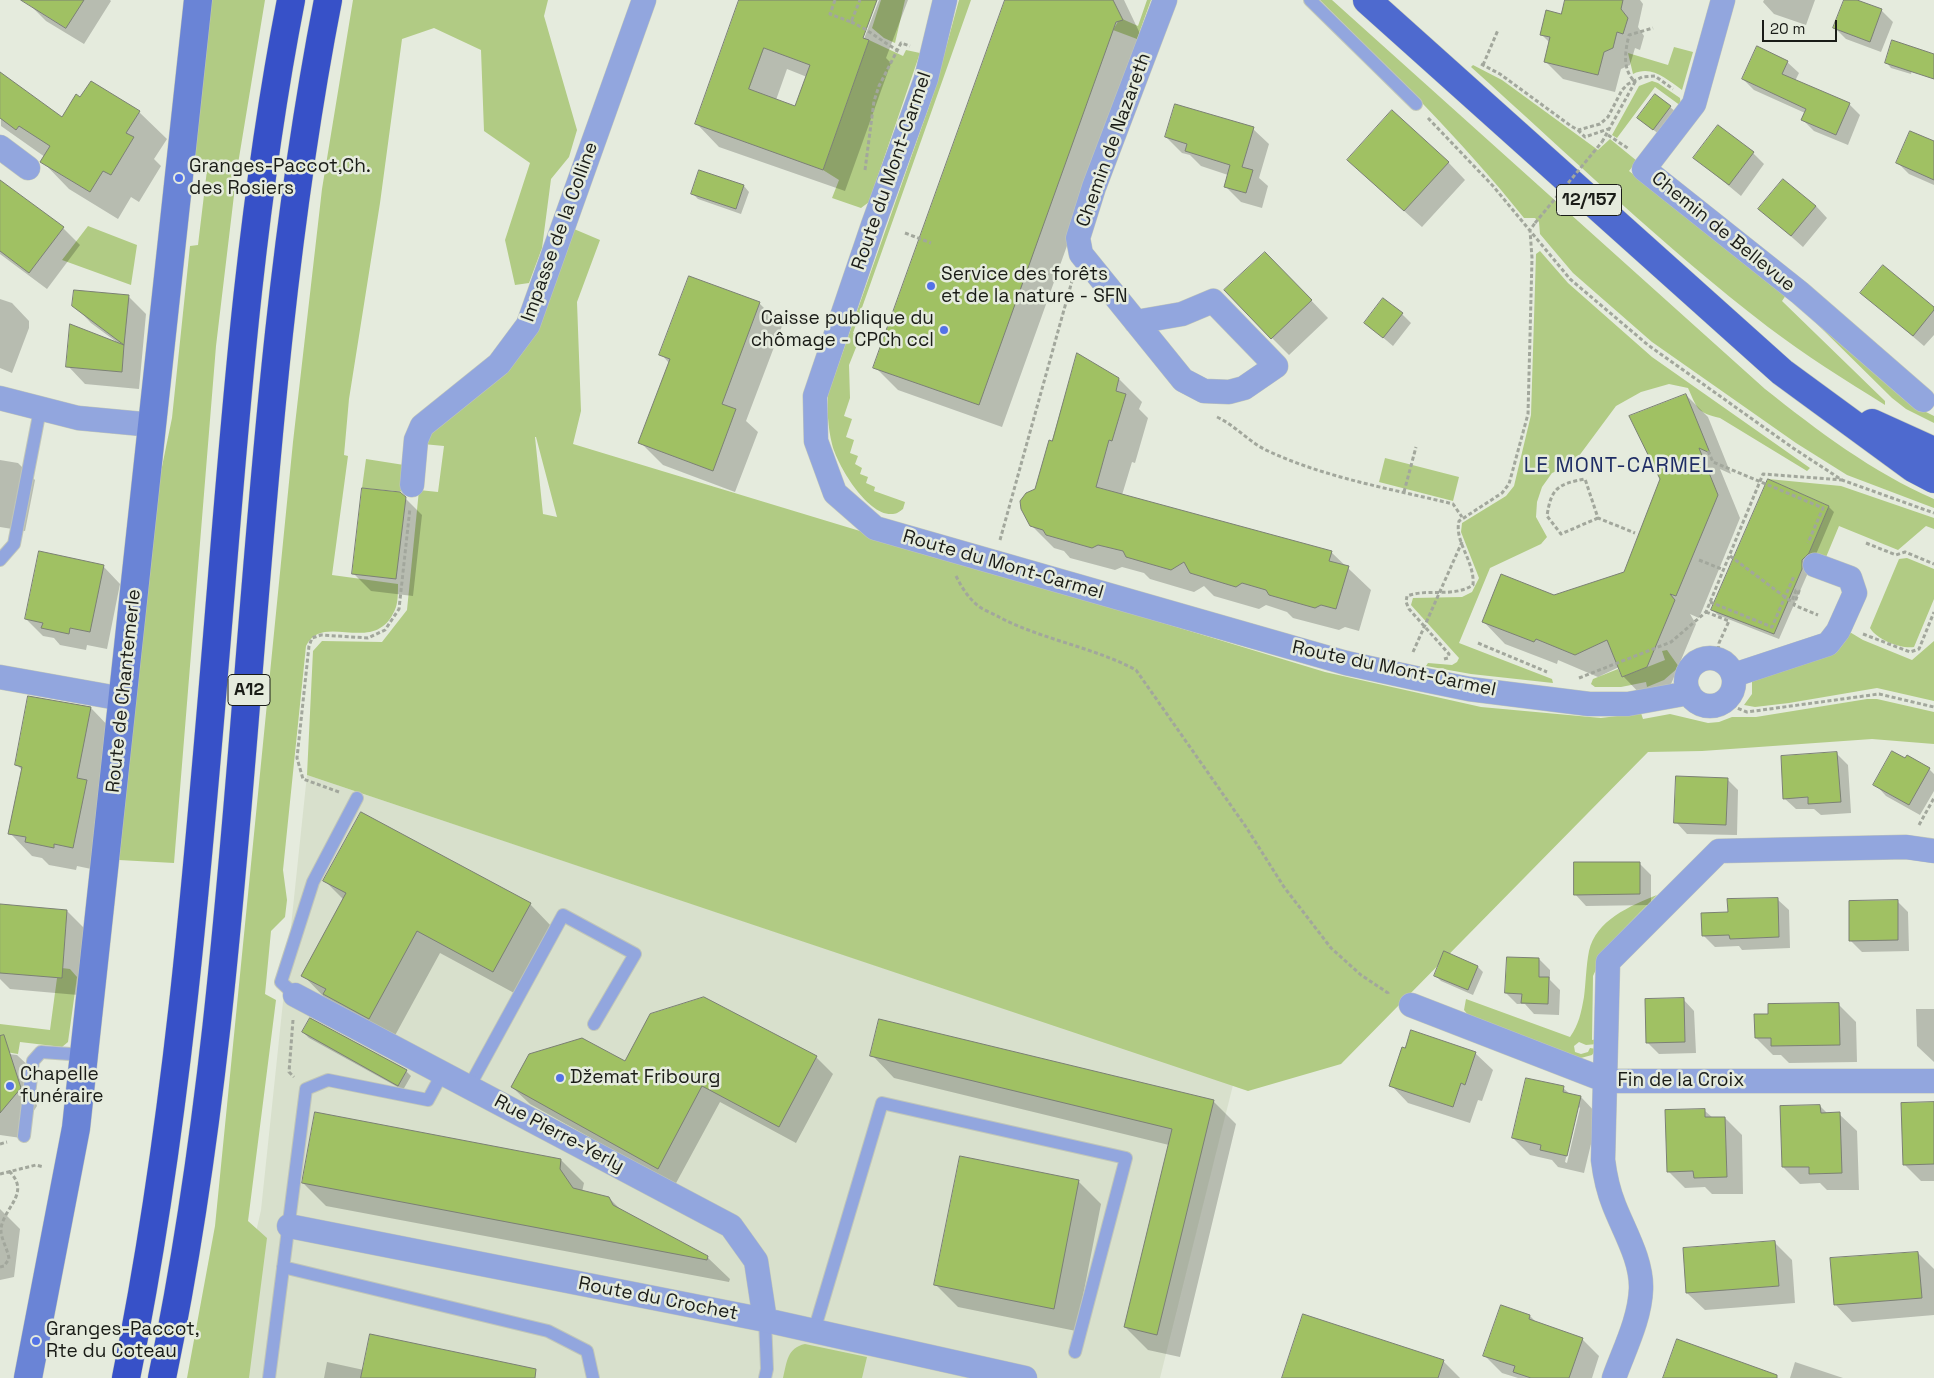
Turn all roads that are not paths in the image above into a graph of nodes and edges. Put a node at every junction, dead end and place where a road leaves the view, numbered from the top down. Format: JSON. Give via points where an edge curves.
{"nodes":[{"id":1,"x":198,"y":0,"type":"edge"},
{"id":2,"x":291,"y":0,"type":"edge"},
{"id":3,"x":328,"y":0,"type":"edge"},
{"id":4,"x":644,"y":0,"type":"edge"},
{"id":5,"x":946,"y":0,"type":"edge"},
{"id":6,"x":1165,"y":0,"type":"edge"},
{"id":7,"x":1310,"y":0,"type":"edge"},
{"id":8,"x":1367,"y":0,"type":"edge"},
{"id":9,"x":1723,"y":0,"type":"edge"},
{"id":10,"x":1416,"y":104,"type":"road end"},
{"id":11,"x":0,"y":147,"type":"edge"},
{"id":12,"x":28,"y":168,"type":"dead end"},
{"id":13,"x":1136,"y":322,"type":"junction"},
{"id":14,"x":1815,"y":396,"type":"junction"},
{"id":15,"x":0,"y":398,"type":"edge"},
{"id":16,"x":1923,"y":400,"type":"dead end"},
{"id":17,"x":40,"y":410,"type":"junction"},
{"id":18,"x":153,"y":425,"type":"junction"},
{"id":19,"x":1934,"y":451,"type":"edge"},
{"id":20,"x":1934,"y":479,"type":"edge"},
{"id":21,"x":412,"y":485,"type":"road end"},
{"id":22,"x":0,"y":560,"type":"edge"},
{"id":23,"x":1807,"y":560,"type":"road end"},
{"id":24,"x":1725,"y":667,"type":"junction"},
{"id":25,"x":0,"y":677,"type":"edge"},
{"id":26,"x":1689,"y":693,"type":"junction"},
{"id":27,"x":123,"y":699,"type":"junction"},
{"id":28,"x":357,"y":798,"type":"road end"},
{"id":29,"x":1934,"y":851,"type":"edge"},
{"id":30,"x":295,"y":995,"type":"joint"},
{"id":31,"x":1412,"y":1005,"type":"road end"},
{"id":32,"x":594,"y":1024,"type":"dead end"},
{"id":33,"x":85,"y":1055,"type":"junction"},
{"id":34,"x":442,"y":1074,"type":"junction"},
{"id":35,"x":1607,"y":1081,"type":"junction"},
{"id":36,"x":1934,"y":1081,"type":"edge"},
{"id":37,"x":469,"y":1087,"type":"junction"},
{"id":38,"x":24,"y":1136,"type":"dead end"},
{"id":39,"x":289,"y":1226,"type":"junction"},
{"id":40,"x":284,"y":1267,"type":"junction"},
{"id":41,"x":764,"y":1320,"type":"junction"},
{"id":42,"x":814,"y":1331,"type":"junction"},
{"id":43,"x":1076,"y":1352,"type":"dead end"},
{"id":44,"x":28,"y":1378,"type":"edge"},
{"id":45,"x":126,"y":1378,"type":"edge"},
{"id":46,"x":162,"y":1378,"type":"edge"},
{"id":47,"x":268,"y":1378,"type":"edge"},
{"id":48,"x":593,"y":1378,"type":"edge"},
{"id":49,"x":765,"y":1378,"type":"edge"},
{"id":50,"x":1025,"y":1378,"type":"edge"},
{"id":51,"x":1614,"y":1378,"type":"edge"}],
"edges":[{"from":1,"to":18,"type":"street","name":"Route de Chantemerle"},
{"from":2,"to":45,"type":"highway","number":"A12","via":[[267,146],[247,301],[182,1024],[157,1206]]},
{"from":3,"to":46,"type":"highway","number":"A12","via":[[303,151],[278,352],[216,1037],[185,1259]]},
{"from":4,"to":21,"type":"street","name":"Impasse de la Colline","via":[[528,325],[499,364],[422,426],[416,440]]},
{"from":5,"to":26,"type":"street","name":"Route du Mont-Carmel","via":[[926,79],[816,396],[816,441],[835,493],[875,528],[1336,660],[1469,689],[1570,701],[1628,704]]},
{"from":6,"to":13,"type":"street","name":"Chemin de Nazareth","via":[[1078,238],[1081,254]]},
{"from":7,"to":10,"type":"lane"},
{"from":8,"to":14,"type":"main road","number":"12/157","via":[[1685,287],[1782,372]]},
{"from":9,"to":16,"type":"street","name":"Chemin de Bellevue","via":[[1694,104],[1644,169],[1800,293]]},
{"from":11,"to":12,"type":"street"},
{"from":13,"to":13,"type":"street","name":"Chemin de Nazareth","via":[[1183,380],[1204,391],[1218,393],[1244,388],[1276,366],[1213,301],[1182,314]]},
{"from":14,"to":19,"type":"main road","number":"12/157"},
{"from":14,"to":20,"type":"main road","number":"12/157","via":[[1913,468]]},
{"from":15,"to":17,"type":"street"},
{"from":17,"to":18,"type":"street","via":[[78,418]]},
{"from":17,"to":22,"type":"lane","via":[[14,544]]},
{"from":18,"to":27,"type":"street","name":"Route de Chantemerle"},
{"from":23,"to":24,"type":"street","via":[[1850,578],[1855,593],[1841,625],[1828,644]]},
{"from":24,"to":26,"type":"street","via":[[1709,658],[1694,664],[1686,677]]},
{"from":24,"to":26,"type":"street","via":[[1734,687],[1723,703],[1701,704]]},
{"from":25,"to":27,"type":"street"},
{"from":27,"to":33,"type":"street","name":"Route de Chantemerle"},
{"from":28,"to":30,"type":"lane","via":[[313,882],[281,982]]},
{"from":29,"to":35,"type":"street","via":[[1906,847],[1719,851],[1608,962]]},
{"from":30,"to":34,"type":"street","name":"Rue Pierre-Yerly"},
{"from":31,"to":35,"type":"street","name":"Fin de la Croix"},
{"from":32,"to":37,"type":"lane","via":[[635,954],[563,915]]},
{"from":33,"to":38,"type":"lane","via":[[40,1052],[33,1061]]},
{"from":33,"to":44,"type":"street","name":"Route de Chantemerle","via":[[71,1164]]},
{"from":34,"to":37,"type":"street","name":"Rue Pierre-Yerly"},
{"from":34,"to":39,"type":"lane","via":[[428,1100],[328,1080],[306,1089]]},
{"from":35,"to":36,"type":"street","name":"Fin de la Croix"},
{"from":35,"to":51,"type":"street","via":[[1603,1160],[1606,1182],[1637,1263],[1642,1289]]},
{"from":37,"to":41,"type":"street","name":"Rue Pierre-Yerly","via":[[731,1226],[756,1261]]},
{"from":39,"to":40,"type":"lane"},
{"from":39,"to":41,"type":"street","name":"Route du Crochet"},
{"from":40,"to":47,"type":"lane"},
{"from":40,"to":48,"type":"lane","via":[[548,1331],[587,1351]]},
{"from":41,"to":42,"type":"street","name":"Route du Crochet"},
{"from":41,"to":49,"type":"lane"},
{"from":42,"to":43,"type":"lane","via":[[882,1103],[1126,1158]]},
{"from":42,"to":50,"type":"street","name":"Route du Crochet"}]}
